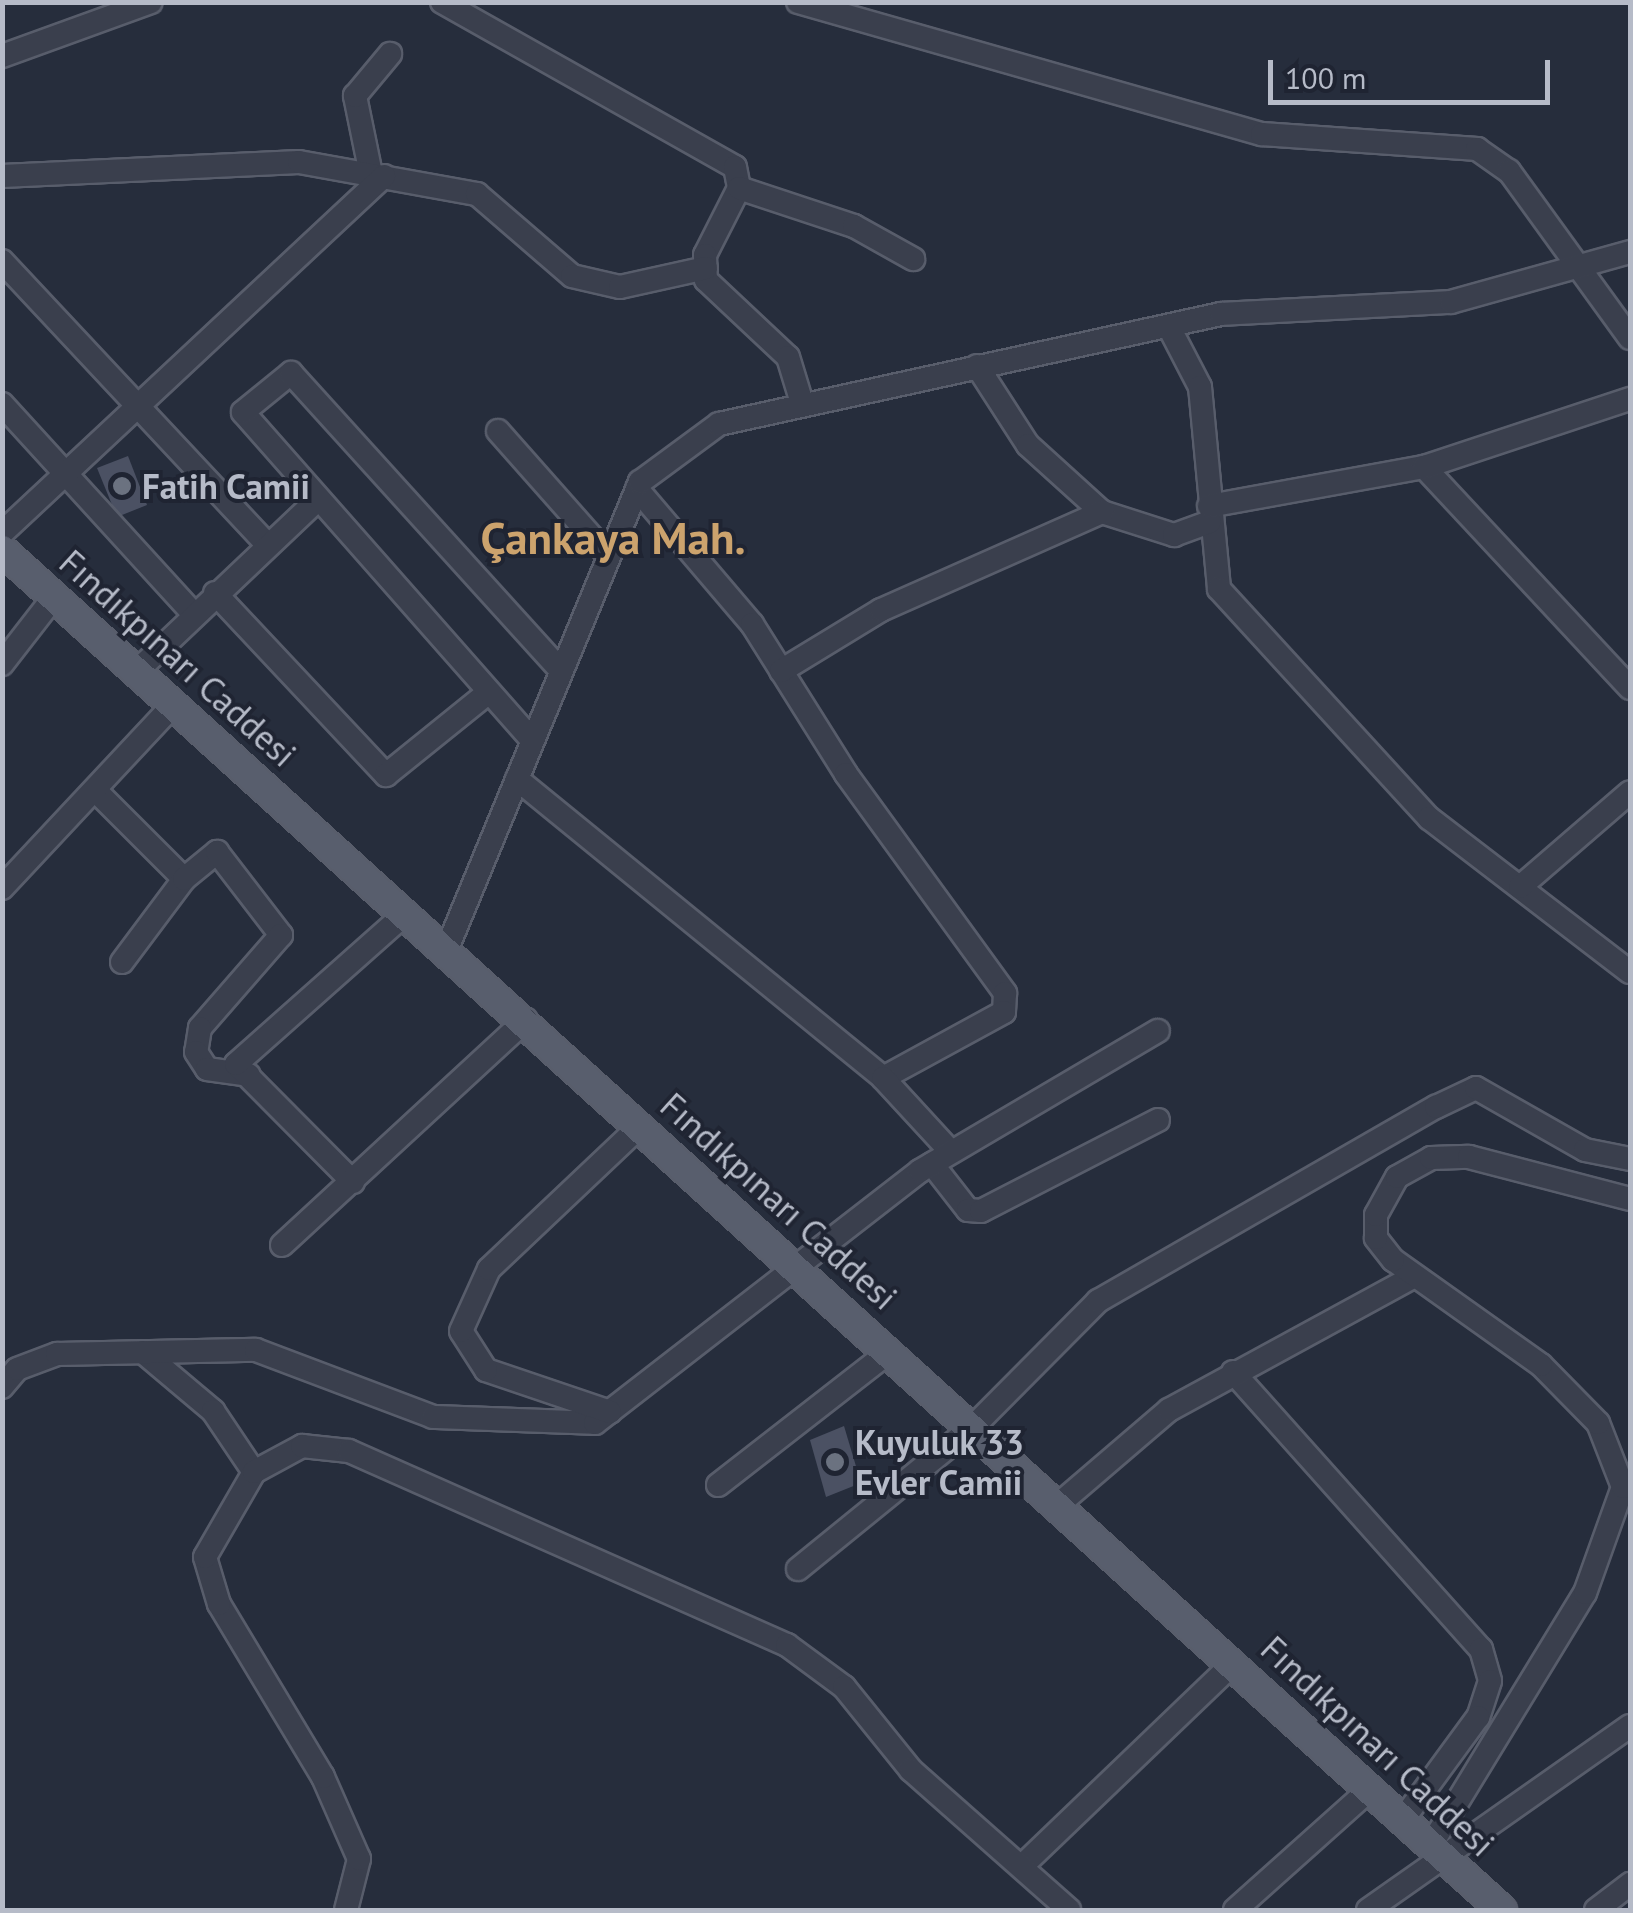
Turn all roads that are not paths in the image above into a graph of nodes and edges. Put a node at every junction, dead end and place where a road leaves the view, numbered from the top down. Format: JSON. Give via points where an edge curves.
{"nodes":[{"id":1,"x":151,"y":2,"type":"edge"},
{"id":2,"x":442,"y":2,"type":"edge"},
{"id":3,"x":798,"y":2,"type":"edge"},
{"id":4,"x":390,"y":54,"type":"dead end"},
{"id":5,"x":2,"y":56,"type":"edge"},
{"id":6,"x":377,"y":175,"type":"junction"},
{"id":7,"x":2,"y":176,"type":"edge"},
{"id":8,"x":740,"y":188,"type":"junction"},
{"id":9,"x":1630,"y":252,"type":"edge"},
{"id":10,"x":913,"y":260,"type":"dead end"},
{"id":11,"x":2,"y":261,"type":"edge"},
{"id":12,"x":706,"y":268,"type":"junction"},
{"id":13,"x":1578,"y":269,"type":"junction"},
{"id":14,"x":1170,"y":331,"type":"junction"},
{"id":15,"x":1630,"y":338,"type":"edge"},
{"id":16,"x":977,"y":366,"type":"junction"},
{"id":17,"x":1630,"y":399,"type":"edge"},
{"id":18,"x":139,"y":402,"type":"junction"},
{"id":19,"x":2,"y":404,"type":"edge"},
{"id":20,"x":802,"y":404,"type":"junction"},
{"id":21,"x":498,"y":431,"type":"dead end"},
{"id":22,"x":1424,"y":467,"type":"junction"},
{"id":23,"x":64,"y":472,"type":"junction"},
{"id":24,"x":637,"y":488,"type":"junction"},
{"id":25,"x":317,"y":500,"type":"junction"},
{"id":26,"x":1102,"y":512,"type":"junction"},
{"id":27,"x":1210,"y":514,"type":"junction"},
{"id":28,"x":2,"y":533,"type":"edge"},
{"id":29,"x":265,"y":542,"type":"junction"},
{"id":30,"x":2,"y":550,"type":"edge"},
{"id":31,"x":606,"y":553,"type":"junction"},
{"id":32,"x":215,"y":593,"type":"junction"},
{"id":33,"x":54,"y":597,"type":"junction"},
{"id":34,"x":194,"y":614,"type":"junction"},
{"id":35,"x":2,"y":664,"type":"edge"},
{"id":36,"x":137,"y":670,"type":"junction"},
{"id":37,"x":560,"y":670,"type":"junction"},
{"id":38,"x":781,"y":671,"type":"junction"},
{"id":39,"x":1630,"y":688,"type":"edge"},
{"id":40,"x":489,"y":692,"type":"junction"},
{"id":41,"x":174,"y":704,"type":"junction"},
{"id":42,"x":532,"y":740,"type":"junction"},
{"id":43,"x":517,"y":779,"type":"junction"},
{"id":44,"x":95,"y":790,"type":"junction"},
{"id":45,"x":1630,"y":792,"type":"edge"},
{"id":46,"x":184,"y":879,"type":"junction"},
{"id":47,"x":1520,"y":887,"type":"junction"},
{"id":48,"x":2,"y":888,"type":"edge"},
{"id":49,"x":405,"y":914,"type":"junction"},
{"id":50,"x":446,"y":951,"type":"junction"},
{"id":51,"x":122,"y":962,"type":"dead end"},
{"id":52,"x":1630,"y":972,"type":"edge"},
{"id":53,"x":526,"y":1020,"type":"junction"},
{"id":54,"x":1158,"y":1031,"type":"dead end"},
{"id":55,"x":249,"y":1076,"type":"junction"},
{"id":56,"x":883,"y":1078,"type":"junction"},
{"id":57,"x":1158,"y":1120,"type":"dead end"},
{"id":58,"x":640,"y":1126,"type":"junction"},
{"id":59,"x":941,"y":1158,"type":"junction"},
{"id":60,"x":1630,"y":1160,"type":"edge"},
{"id":61,"x":353,"y":1182,"type":"junction"},
{"id":62,"x":1630,"y":1199,"type":"edge"},
{"id":63,"x":282,"y":1244,"type":"dead end"},
{"id":64,"x":802,"y":1272,"type":"junction"},
{"id":65,"x":1413,"y":1278,"type":"junction"},
{"id":66,"x":143,"y":1352,"type":"junction"},
{"id":67,"x":889,"y":1352,"type":"junction"},
{"id":68,"x":1234,"y":1372,"type":"junction"},
{"id":69,"x":2,"y":1388,"type":"edge"},
{"id":70,"x":610,"y":1412,"type":"junction"},
{"id":71,"x":974,"y":1425,"type":"junction"},
{"id":72,"x":254,"y":1472,"type":"junction"},
{"id":73,"x":718,"y":1485,"type":"dead end"},
{"id":74,"x":1058,"y":1505,"type":"junction"},
{"id":75,"x":798,"y":1569,"type":"dead end"},
{"id":76,"x":1233,"y":1664,"type":"junction"},
{"id":77,"x":1630,"y":1726,"type":"edge"},
{"id":78,"x":1369,"y":1790,"type":"junction"},
{"id":79,"x":1404,"y":1818,"type":"junction"},
{"id":80,"x":1437,"y":1851,"type":"junction"},
{"id":81,"x":1022,"y":1866,"type":"junction"},
{"id":82,"x":1630,"y":1884,"type":"edge"},
{"id":83,"x":346,"y":1910,"type":"edge"},
{"id":84,"x":1070,"y":1910,"type":"edge"},
{"id":85,"x":1234,"y":1910,"type":"edge"},
{"id":86,"x":1368,"y":1910,"type":"edge"},
{"id":87,"x":1502,"y":1910,"type":"edge"},
{"id":88,"x":1596,"y":1910,"type":"edge"}],
"edges":[{"from":1,"to":5,"type":"street"},
{"from":2,"to":8,"type":"street","via":[[736,167]]},
{"from":3,"to":13,"type":"street","via":[[1262,134],[1477,149],[1509,171]]},
{"from":4,"to":6,"type":"street","via":[[355,96]]},
{"from":6,"to":7,"type":"street","via":[[299,162]]},
{"from":6,"to":12,"type":"street","via":[[477,194],[572,276],[620,287]]},
{"from":6,"to":18,"type":"street"},
{"from":8,"to":10,"type":"street","via":[[854,226]]},
{"from":8,"to":12,"type":"street"},
{"from":9,"to":13,"type":"street"},
{"from":11,"to":18,"type":"street"},
{"from":12,"to":20,"type":"street","via":[[731,309],[788,358]]},
{"from":13,"to":14,"type":"street","via":[[1451,302],[1221,314]]},
{"from":13,"to":15,"type":"street"},
{"from":14,"to":16,"type":"street"},
{"from":14,"to":27,"type":"street","via":[[1200,387]]},
{"from":16,"to":20,"type":"street"},
{"from":16,"to":26,"type":"street","via":[[1028,445]]},
{"from":17,"to":22,"type":"street"},
{"from":18,"to":23,"type":"street"},
{"from":18,"to":29,"type":"street"},
{"from":19,"to":23,"type":"street"},
{"from":20,"to":24,"type":"street","via":[[719,424]]},
{"from":21,"to":31,"type":"street"},
{"from":22,"to":27,"type":"street"},
{"from":22,"to":39,"type":"street"},
{"from":23,"to":28,"type":"street"},
{"from":23,"to":34,"type":"street"},
{"from":24,"to":31,"type":"street"},
{"from":24,"to":38,"type":"street"},
{"from":25,"to":29,"type":"street"},
{"from":25,"to":37,"type":"street","via":[[244,412],[291,373]]},
{"from":25,"to":40,"type":"street"},
{"from":26,"to":27,"type":"street","via":[[1174,535]]},
{"from":26,"to":38,"type":"street","via":[[881,610]]},
{"from":27,"to":47,"type":"street","via":[[1212,564],[1235,609],[1430,818]]},
{"from":29,"to":32,"type":"street"},
{"from":30,"to":33,"type":"main road","name":"Fındıkpınarı Caddesi"},
{"from":31,"to":37,"type":"street"},
{"from":32,"to":34,"type":"street"},
{"from":32,"to":40,"type":"street","via":[[386,774]]},
{"from":33,"to":35,"type":"street"},
{"from":33,"to":36,"type":"main road","name":"Fındıkpınarı Caddesi"},
{"from":34,"to":36,"type":"street"},
{"from":36,"to":41,"type":"main road","name":"Fındıkpınarı Caddesi"},
{"from":37,"to":42,"type":"street"},
{"from":38,"to":56,"type":"street","via":[[1008,1004]]},
{"from":40,"to":42,"type":"street"},
{"from":41,"to":44,"type":"street"},
{"from":41,"to":49,"type":"main road","name":"Fındıkpınarı Caddesi"},
{"from":42,"to":43,"type":"street"},
{"from":43,"to":50,"type":"street"},
{"from":43,"to":56,"type":"street"},
{"from":44,"to":46,"type":"street"},
{"from":44,"to":48,"type":"street"},
{"from":45,"to":47,"type":"street"},
{"from":46,"to":51,"type":"street"},
{"from":46,"to":55,"type":"street","via":[[218,852],[281,935],[200,1028],[196,1052],[206,1069]]},
{"from":47,"to":52,"type":"street"},
{"from":49,"to":50,"type":"main road","name":"Fındıkpınarı Caddesi"},
{"from":49,"to":55,"type":"street","via":[[236,1064]]},
{"from":50,"to":53,"type":"main road","name":"Fındıkpınarı Caddesi"},
{"from":53,"to":58,"type":"main road","name":"Fındıkpınarı Caddesi"},
{"from":53,"to":61,"type":"street"},
{"from":54,"to":59,"type":"street"},
{"from":55,"to":61,"type":"street"},
{"from":56,"to":59,"type":"street"},
{"from":57,"to":59,"type":"street","via":[[981,1211],[968,1210]]},
{"from":58,"to":64,"type":"main road","name":"Fındıkpınarı Caddesi"},
{"from":58,"to":70,"type":"street","via":[[489,1269],[461,1330],[486,1370]]},
{"from":59,"to":64,"type":"street"},
{"from":60,"to":71,"type":"street","via":[[1585,1150],[1476,1088],[1098,1300]]},
{"from":61,"to":63,"type":"street"},
{"from":62,"to":65,"type":"street","via":[[1469,1157],[1431,1158],[1397,1178],[1376,1216],[1376,1238]]},
{"from":64,"to":67,"type":"main road","name":"Fındıkpınarı Caddesi"},
{"from":64,"to":70,"type":"street"},
{"from":65,"to":68,"type":"street"},
{"from":65,"to":80,"type":"street","via":[[1541,1365],[1598,1423],[1624,1487],[1586,1593]]},
{"from":66,"to":69,"type":"street","via":[[57,1354],[17,1370]]},
{"from":66,"to":70,"type":"street","via":[[256,1350],[432,1417],[546,1426],[594,1423]]},
{"from":66,"to":72,"type":"street","via":[[213,1411]]},
{"from":67,"to":71,"type":"main road","name":"Fındıkpınarı Caddesi"},
{"from":67,"to":73,"type":"street"},
{"from":68,"to":74,"type":"street","via":[[1169,1410]]},
{"from":68,"to":79,"type":"street","via":[[1481,1649],[1490,1681],[1478,1717]]},
{"from":71,"to":74,"type":"main road","name":"Fındıkpınarı Caddesi"},
{"from":71,"to":75,"type":"street"},
{"from":72,"to":81,"type":"street","via":[[302,1446],[350,1452],[787,1645],[844,1687],[911,1770]]},
{"from":72,"to":83,"type":"street","via":[[205,1557],[219,1604],[323,1777],[359,1859]]},
{"from":74,"to":76,"type":"main road","name":"Fındıkpınarı Caddesi"},
{"from":76,"to":78,"type":"main road","name":"Fındıkpınarı Caddesi"},
{"from":76,"to":81,"type":"street"},
{"from":77,"to":80,"type":"street"},
{"from":78,"to":79,"type":"main road","name":"Fındıkpınarı Caddesi"},
{"from":78,"to":85,"type":"street"},
{"from":79,"to":80,"type":"main road","name":"Fındıkpınarı Caddesi"},
{"from":80,"to":86,"type":"street"},
{"from":80,"to":87,"type":"main road","name":"Fındıkpınarı Caddesi"},
{"from":81,"to":84,"type":"street"},
{"from":82,"to":88,"type":"street"}]}
